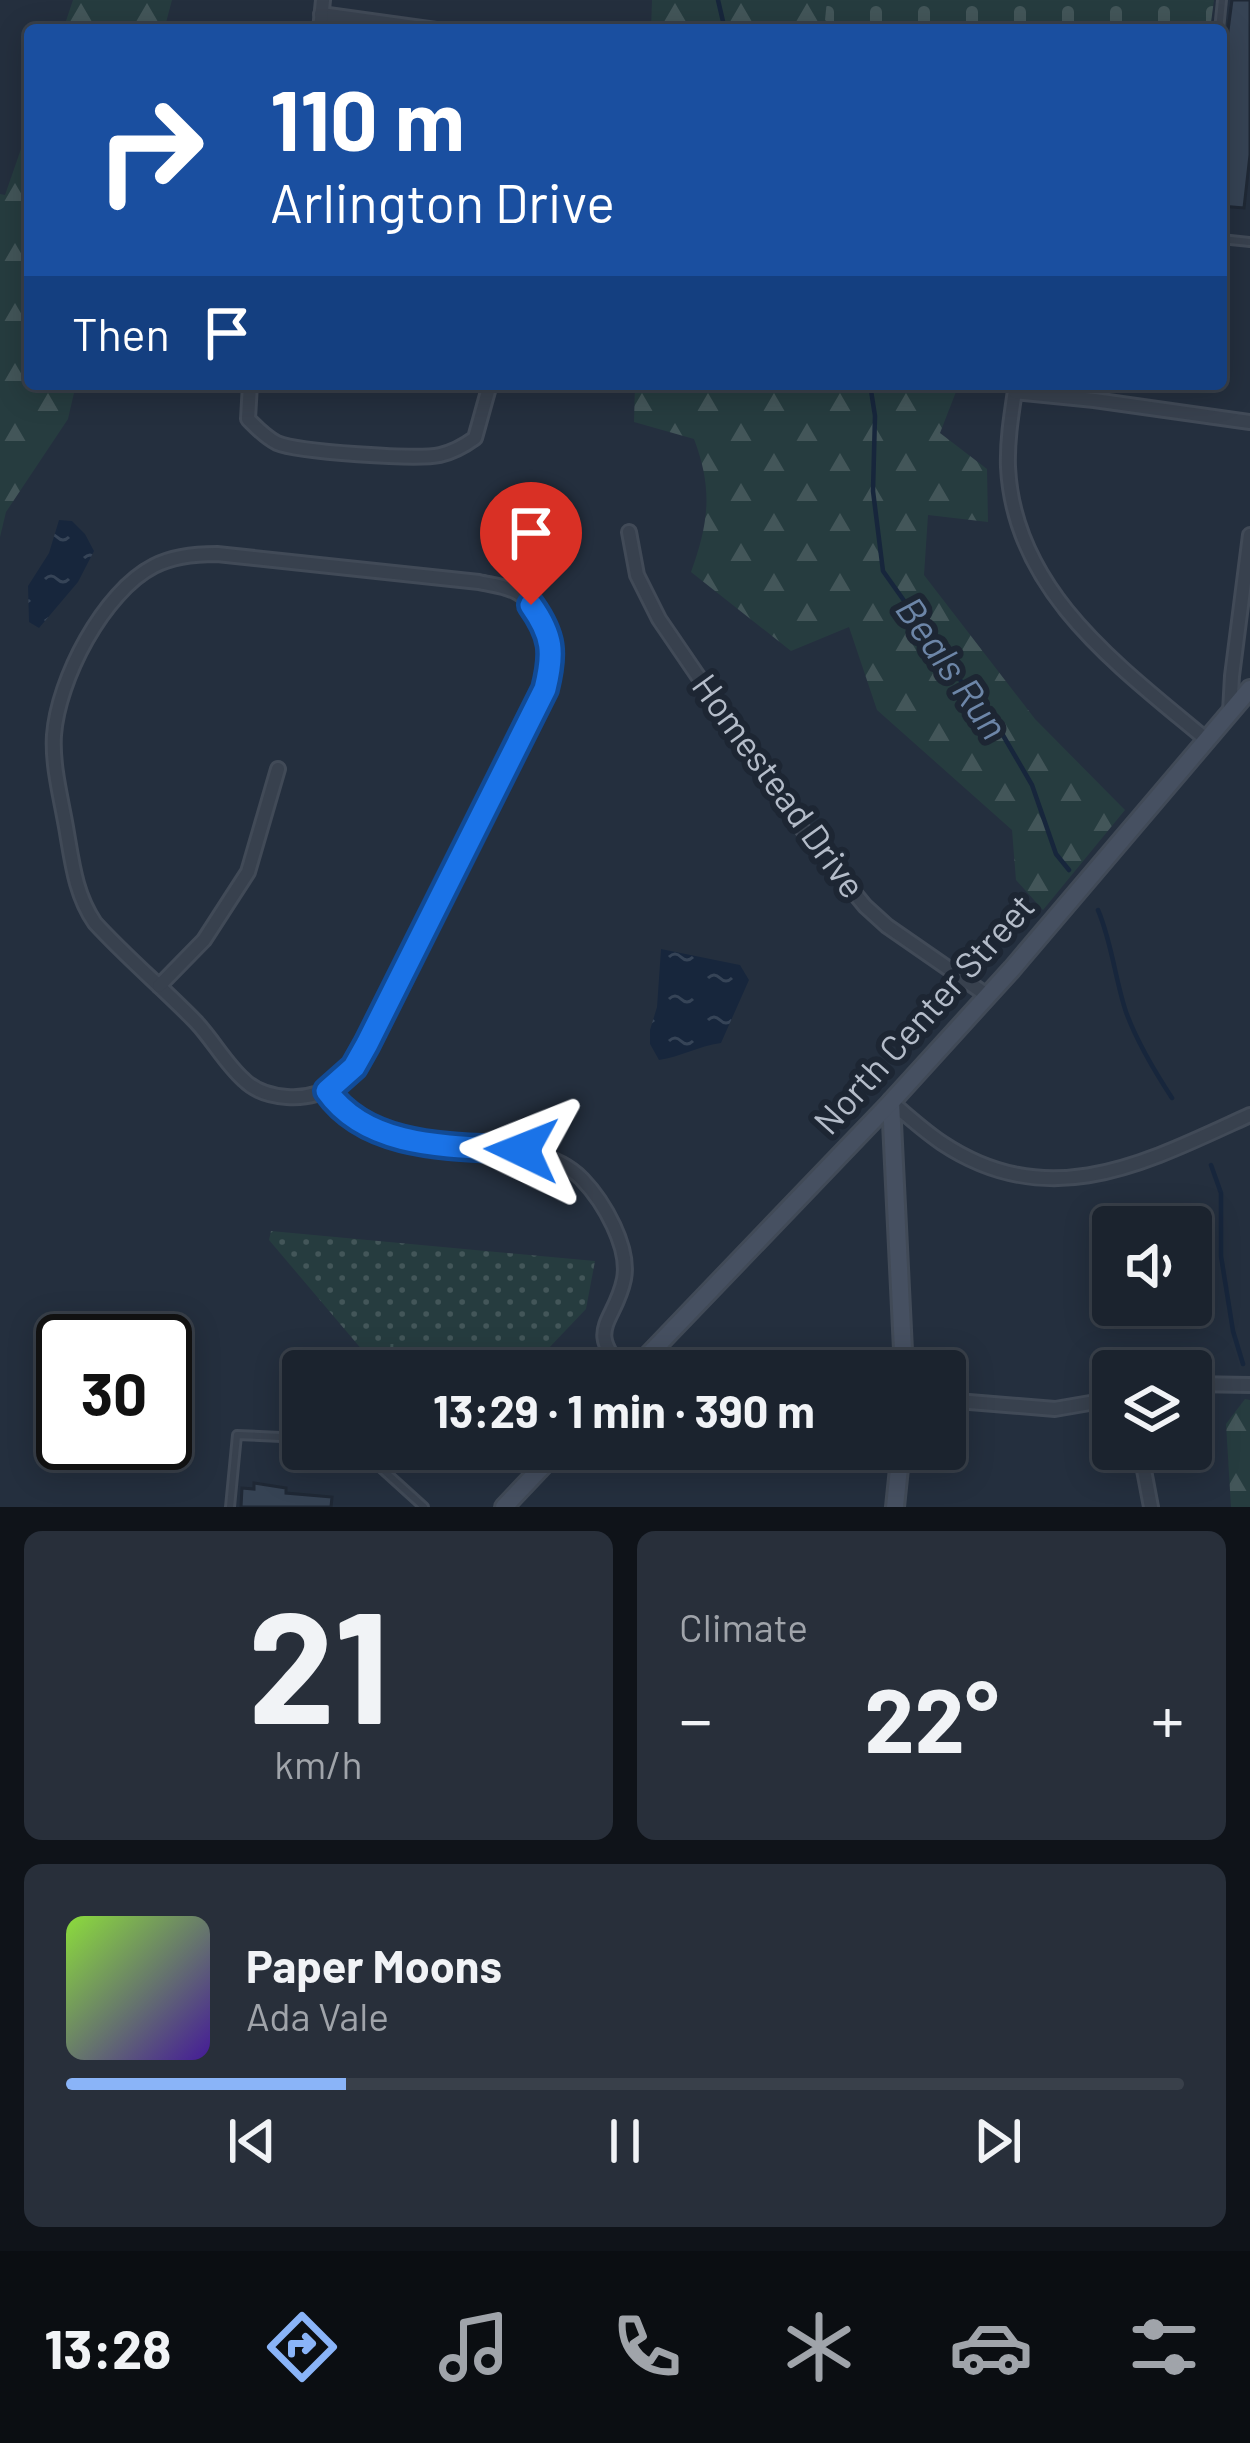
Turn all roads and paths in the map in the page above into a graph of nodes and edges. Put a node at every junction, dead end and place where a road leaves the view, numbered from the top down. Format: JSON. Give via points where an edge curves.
{"nodes":[{"id":1,"x":322,"y":7,"type":"edge"},
{"id":2,"x":406,"y":24,"type":"edge"},
{"id":3,"x":250,"y":390,"type":"edge"},
{"id":4,"x":488,"y":390,"type":"edge"},
{"id":5,"x":1015,"y":390,"type":"edge"},
{"id":6,"x":1028,"y":390,"type":"edge"},
{"id":7,"x":1250,"y":422,"type":"edge"},
{"id":8,"x":629,"y":532,"type":"dead end"},
{"id":9,"x":1250,"y":535,"type":"edge"},
{"id":10,"x":1250,"y":689,"type":"edge"},
{"id":11,"x":1230,"y":713,"type":"junction"},
{"id":12,"x":1208,"y":741,"type":"junction"},
{"id":13,"x":278,"y":769,"type":"dead end"},
{"id":14,"x":159,"y":986,"type":"junction"},
{"id":15,"x":988,"y":996,"type":"junction"},
{"id":16,"x":327,"y":1091,"type":"junction"},
{"id":17,"x":891,"y":1102,"type":"junction"},
{"id":18,"x":1250,"y":1114,"type":"edge"},
{"id":19,"x":392,"y":1342,"type":"dead end"},
{"id":20,"x":392,"y":1350,"type":"edge"},
{"id":21,"x":609,"y":1350,"type":"edge"},
{"id":22,"x":649,"y":1350,"type":"edge"},
{"id":23,"x":903,"y":1350,"type":"edge"},
{"id":24,"x":1212,"y":1384,"type":"edge"},
{"id":25,"x":1250,"y":1385,"type":"edge"},
{"id":26,"x":966,"y":1402,"type":"edge"},
{"id":27,"x":1092,"y":1403,"type":"edge"},
{"id":28,"x":282,"y":1437,"type":"edge"},
{"id":29,"x":383,"y":1470,"type":"edge"},
{"id":30,"x":539,"y":1470,"type":"edge"},
{"id":31,"x":899,"y":1470,"type":"edge"},
{"id":32,"x":1144,"y":1470,"type":"edge"},
{"id":33,"x":230,"y":1507,"type":"edge"},
{"id":34,"x":424,"y":1507,"type":"edge"},
{"id":35,"x":504,"y":1507,"type":"edge"},
{"id":36,"x":896,"y":1507,"type":"edge"},
{"id":37,"x":1151,"y":1507,"type":"edge"}],
"edges":[{"from":1,"to":2,"type":"street"},
{"from":3,"to":4,"type":"street","via":[[248,419],[275,442],[424,457],[475,438]]},
{"from":5,"to":12,"type":"street","via":[[1008,466],[1014,507],[1045,583],[1097,645]]},
{"from":6,"to":7,"type":"street"},
{"from":8,"to":15,"type":"street","name":"Homestead Drive","via":[[637,575],[659,620],[803,830],[887,926]]},
{"from":9,"to":11,"type":"street"},
{"from":10,"to":11,"type":"main road","name":"North Center Street"},
{"from":11,"to":12,"type":"main road","name":"North Center Street"},
{"from":12,"to":15,"type":"main road","name":"North Center Street"},
{"from":13,"to":14,"type":"street","via":[[248,872],[204,940]]},
{"from":14,"to":16,"type":"street","via":[[250,1086],[295,1098]]},
{"from":14,"to":16,"type":"street","via":[[85,909],[54,755],[70,671],[117,596],[165,561],[217,554],[519,593],[550,643],[545,689],[367,1044]]},
{"from":15,"to":17,"type":"main road","name":"North Center Street"},
{"from":16,"to":21,"type":"street","via":[[381,1131],[451,1148],[522,1150],[584,1181],[624,1260],[604,1327]]},
{"from":17,"to":18,"type":"street","via":[[977,1163],[1056,1180],[1136,1164]]},
{"from":17,"to":22,"type":"main road","name":"North Center Street"},
{"from":17,"to":23,"type":"main road"},
{"from":19,"to":20,"type":"path"},
{"from":24,"to":25,"type":"street"},
{"from":26,"to":27,"type":"street","via":[[1054,1409]]},
{"from":28,"to":33,"type":"lane","via":[[237,1435]]},
{"from":29,"to":34,"type":"lane"},
{"from":30,"to":35,"type":"main road"},
{"from":31,"to":36,"type":"main road"},
{"from":32,"to":37,"type":"street"}]}
